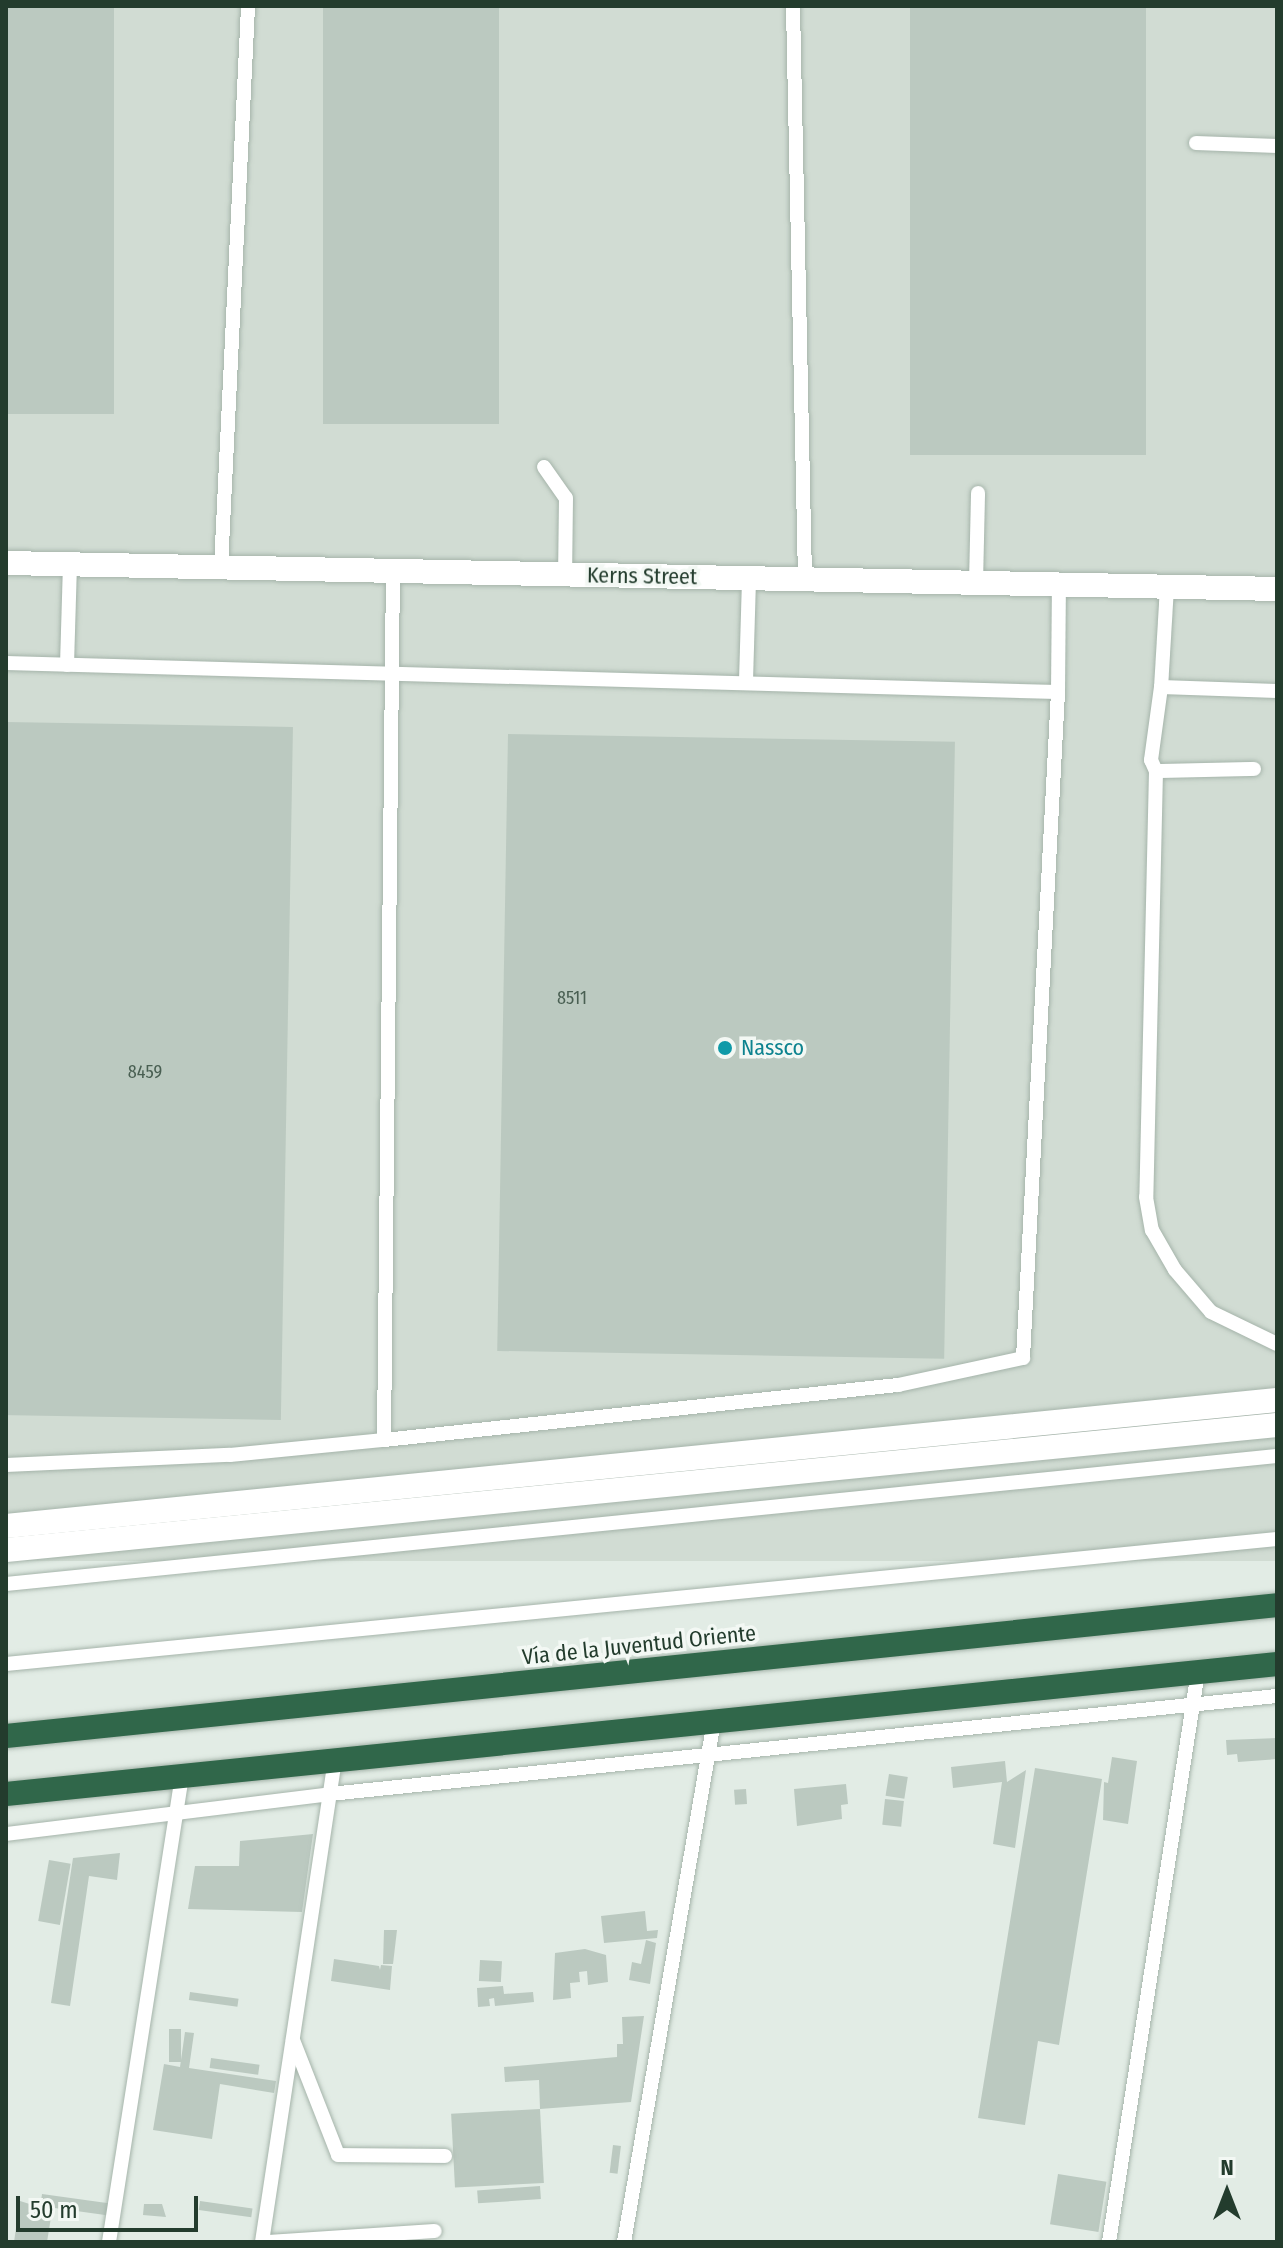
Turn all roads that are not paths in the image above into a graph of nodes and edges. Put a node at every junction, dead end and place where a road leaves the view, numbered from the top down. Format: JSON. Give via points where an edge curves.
{"nodes":[{"id":1,"x":248,"y":6,"type":"edge"},
{"id":2,"x":793,"y":6,"type":"edge"},
{"id":3,"x":1196,"y":143,"type":"dead end"},
{"id":4,"x":1277,"y":146,"type":"edge"},
{"id":5,"x":544,"y":467,"type":"dead end"},
{"id":6,"x":978,"y":493,"type":"dead end"},
{"id":7,"x":6,"y":563,"type":"edge"},
{"id":8,"x":70,"y":564,"type":"junction"},
{"id":9,"x":221,"y":567,"type":"junction"},
{"id":10,"x":393,"y":571,"type":"junction"},
{"id":11,"x":565,"y":575,"type":"junction"},
{"id":12,"x":749,"y":579,"type":"junction"},
{"id":13,"x":805,"y":580,"type":"junction"},
{"id":14,"x":976,"y":583,"type":"junction"},
{"id":15,"x":1059,"y":586,"type":"junction"},
{"id":16,"x":1167,"y":587,"type":"junction"},
{"id":17,"x":1277,"y":589,"type":"edge"},
{"id":18,"x":6,"y":663,"type":"edge"},
{"id":19,"x":67,"y":665,"type":"junction"},
{"id":20,"x":391,"y":673,"type":"junction"},
{"id":21,"x":746,"y":681,"type":"junction"},
{"id":22,"x":1161,"y":687,"type":"junction"},
{"id":23,"x":1277,"y":691,"type":"edge"},
{"id":24,"x":1058,"y":692,"type":"junction"},
{"id":25,"x":1254,"y":769,"type":"dead end"},
{"id":26,"x":1156,"y":771,"type":"junction"},
{"id":27,"x":1277,"y":1344,"type":"edge"},
{"id":28,"x":1277,"y":1400,"type":"edge"},
{"id":29,"x":1277,"y":1425,"type":"edge"},
{"id":30,"x":384,"y":1440,"type":"junction"},
{"id":31,"x":1277,"y":1456,"type":"edge"},
{"id":32,"x":6,"y":1465,"type":"edge"},
{"id":33,"x":6,"y":1526,"type":"edge"},
{"id":34,"x":1277,"y":1539,"type":"edge"},
{"id":35,"x":6,"y":1550,"type":"edge"},
{"id":36,"x":6,"y":1584,"type":"edge"},
{"id":37,"x":1277,"y":1605,"type":"edge"},
{"id":38,"x":6,"y":1664,"type":"edge"},
{"id":39,"x":1277,"y":1664,"type":"edge"},
{"id":40,"x":1198,"y":1672,"type":"junction"},
{"id":41,"x":1277,"y":1696,"type":"edge"},
{"id":42,"x":1193,"y":1705,"type":"junction"},
{"id":43,"x":714,"y":1721,"type":"junction"},
{"id":44,"x":6,"y":1736,"type":"edge"},
{"id":45,"x":708,"y":1755,"type":"junction"},
{"id":46,"x":335,"y":1762,"type":"junction"},
{"id":47,"x":182,"y":1776,"type":"junction"},
{"id":48,"x":6,"y":1794,"type":"edge"},
{"id":49,"x":330,"y":1794,"type":"junction"},
{"id":50,"x":177,"y":1812,"type":"junction"},
{"id":51,"x":6,"y":1834,"type":"edge"},
{"id":52,"x":292,"y":2036,"type":"junction"},
{"id":53,"x":445,"y":2156,"type":"dead end"},
{"id":54,"x":435,"y":2231,"type":"dead end"},
{"id":55,"x":109,"y":2242,"type":"edge"},
{"id":56,"x":265,"y":2242,"type":"edge"},
{"id":57,"x":624,"y":2242,"type":"edge"},
{"id":58,"x":1109,"y":2242,"type":"edge"}],
"edges":[{"from":1,"to":9,"type":"lane"},
{"from":2,"to":13,"type":"lane"},
{"from":3,"to":4,"type":"lane"},
{"from":5,"to":11,"type":"lane","via":[[566,498]]},
{"from":6,"to":14,"type":"lane"},
{"from":7,"to":8,"type":"main road","name":"Kerns Street"},
{"from":8,"to":9,"type":"main road","name":"Kerns Street"},
{"from":8,"to":19,"type":"lane"},
{"from":9,"to":10,"type":"main road","name":"Kerns Street"},
{"from":10,"to":11,"type":"main road","name":"Kerns Street"},
{"from":10,"to":20,"type":"lane"},
{"from":11,"to":12,"type":"main road","name":"Kerns Street"},
{"from":12,"to":13,"type":"main road","name":"Kerns Street"},
{"from":12,"to":21,"type":"lane"},
{"from":13,"to":14,"type":"main road","name":"Kerns Street"},
{"from":14,"to":15,"type":"main road","name":"Kerns Street"},
{"from":15,"to":16,"type":"main road","name":"Kerns Street"},
{"from":15,"to":24,"type":"lane"},
{"from":16,"to":17,"type":"main road","name":"Kerns Street"},
{"from":16,"to":22,"type":"lane"},
{"from":18,"to":19,"type":"lane"},
{"from":19,"to":20,"type":"lane"},
{"from":20,"to":21,"type":"lane"},
{"from":20,"to":30,"type":"lane"},
{"from":21,"to":24,"type":"lane"},
{"from":22,"to":23,"type":"lane"},
{"from":22,"to":26,"type":"lane","via":[[1151,751]]},
{"from":24,"to":30,"type":"lane","via":[[1023,1358],[898,1385]]},
{"from":25,"to":26,"type":"lane"},
{"from":26,"to":27,"type":"lane","via":[[1146,1197],[1152,1230],[1175,1270],[1211,1312]]},
{"from":28,"to":33,"type":"main road"},
{"from":29,"to":35,"type":"main road"},
{"from":30,"to":32,"type":"lane","via":[[230,1455]]},
{"from":31,"to":36,"type":"lane"},
{"from":34,"to":38,"type":"lane"},
{"from":37,"to":44,"type":"highway","name":"Vía de la Juventud Oriente"},
{"from":39,"to":40,"type":"highway"},
{"from":40,"to":42,"type":"lane"},
{"from":40,"to":43,"type":"highway"},
{"from":41,"to":42,"type":"lane"},
{"from":42,"to":45,"type":"lane"},
{"from":42,"to":58,"type":"lane"},
{"from":43,"to":45,"type":"lane"},
{"from":43,"to":46,"type":"highway"},
{"from":45,"to":49,"type":"lane"},
{"from":45,"to":57,"type":"lane"},
{"from":46,"to":47,"type":"highway"},
{"from":46,"to":49,"type":"lane"},
{"from":47,"to":48,"type":"highway"},
{"from":47,"to":50,"type":"lane"},
{"from":49,"to":50,"type":"lane"},
{"from":49,"to":52,"type":"lane"},
{"from":50,"to":51,"type":"lane"},
{"from":50,"to":55,"type":"lane"},
{"from":52,"to":53,"type":"lane","via":[[338,2155]]},
{"from":52,"to":56,"type":"lane"},
{"from":54,"to":56,"type":"lane"}]}
